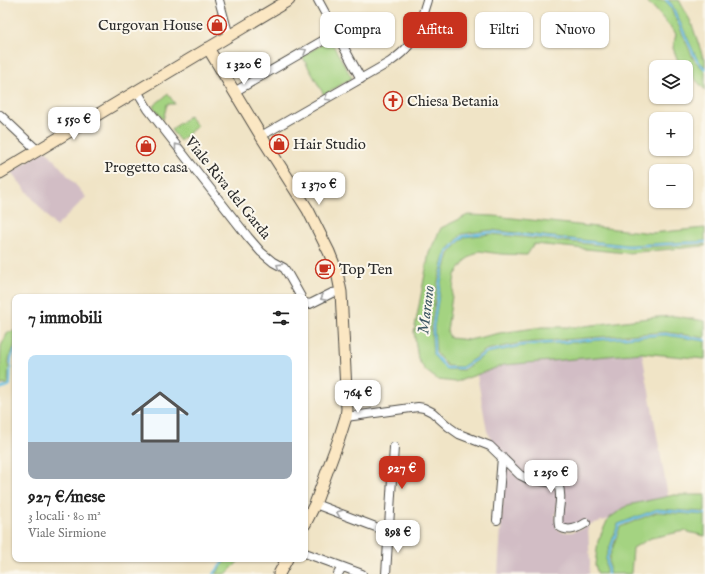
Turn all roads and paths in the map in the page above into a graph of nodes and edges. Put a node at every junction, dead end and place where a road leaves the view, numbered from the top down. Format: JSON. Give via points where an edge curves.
{"nodes":[{"id":1,"x":219,"y":0,"type":"edge"},
{"id":2,"x":289,"y":0,"type":"edge"},
{"id":3,"x":318,"y":0,"type":"edge"},
{"id":4,"x":427,"y":0,"type":"edge"},
{"id":5,"x":325,"y":12,"type":"edge"},
{"id":6,"x":229,"y":36,"type":"junction"},
{"id":7,"x":320,"y":42,"type":"edge"},
{"id":8,"x":208,"y":48,"type":"junction"},
{"id":9,"x":344,"y":48,"type":"edge"},
{"id":10,"x":361,"y":79,"type":"junction"},
{"id":11,"x":137,"y":91,"type":"junction"},
{"id":12,"x":234,"y":92,"type":"junction"},
{"id":13,"x":0,"y":115,"type":"edge"},
{"id":14,"x":261,"y":136,"type":"junction"},
{"id":15,"x":37,"y":150,"type":"junction"},
{"id":16,"x":0,"y":173,"type":"edge"},
{"id":17,"x":341,"y":292,"type":"junction"},
{"id":18,"x":299,"y":294,"type":"edge"},
{"id":19,"x":308,"y":304,"type":"edge"},
{"id":20,"x":346,"y":417,"type":"junction"},
{"id":21,"x":394,"y":447,"type":"dead end"},
{"id":22,"x":502,"y":457,"type":"junction"},
{"id":23,"x":315,"y":504,"type":"junction"},
{"id":24,"x":308,"y":518,"type":"edge"},
{"id":25,"x":498,"y":520,"type":"dead end"},
{"id":26,"x":586,"y":523,"type":"dead end"},
{"id":27,"x":389,"y":532,"type":"junction"},
{"id":28,"x":308,"y":554,"type":"edge"},
{"id":29,"x":285,"y":562,"type":"edge"},
{"id":30,"x":340,"y":570,"type":"edge"},
{"id":31,"x":279,"y":574,"type":"edge"},
{"id":32,"x":362,"y":574,"type":"edge"},
{"id":33,"x":386,"y":574,"type":"edge"}],
"edges":[{"from":1,"to":6,"type":"street"},
{"from":2,"to":6,"type":"main road"},
{"from":3,"to":5,"type":"street"},
{"from":4,"to":10,"type":"street","via":[[410,44],[399,56]]},
{"from":6,"to":8,"type":"main road"},
{"from":12,"to":7,"type":"street","one_way":true},
{"from":8,"to":11,"type":"main road"},
{"from":8,"to":12,"type":"main road"},
{"from":9,"to":10,"type":"street"},
{"from":10,"to":14,"type":"street","one_way":true},
{"from":11,"to":15,"type":"main road"},
{"from":18,"to":11,"type":"street","name":"Viale Riva del Garda","one_way":true,"via":[[284,268],[261,252],[248,237],[148,109]]},
{"from":12,"to":14,"type":"main road"},
{"from":13,"to":15,"type":"street"},
{"from":14,"to":17,"type":"main road","via":[[308,210],[329,252]]},
{"from":15,"to":16,"type":"main road"},
{"from":17,"to":19,"type":"street","one_way":true,"via":[[332,293]]},
{"from":17,"to":20,"type":"main road"},
{"from":20,"to":22,"type":"street","via":[[424,408],[459,434],[490,446]]},
{"from":20,"to":23,"type":"main road"},
{"from":21,"to":27,"type":"street"},
{"from":22,"to":25,"type":"street"},
{"from":22,"to":26,"type":"street","via":[[520,476],[558,484],[561,498],[559,526],[571,530]]},
{"from":23,"to":24,"type":"main road"},
{"from":27,"to":23,"type":"street","one_way":true},
{"from":27,"to":33,"type":"street"},
{"from":28,"to":30,"type":"street"},
{"from":29,"to":31,"type":"main road"},
{"from":30,"to":32,"type":"street"}]}
